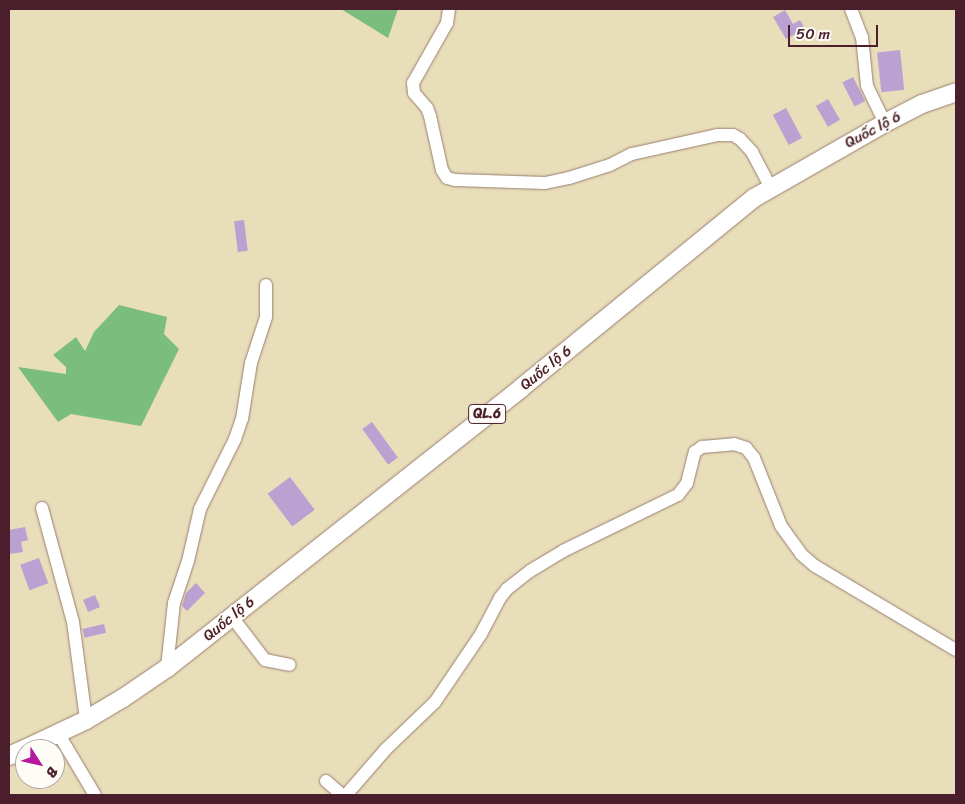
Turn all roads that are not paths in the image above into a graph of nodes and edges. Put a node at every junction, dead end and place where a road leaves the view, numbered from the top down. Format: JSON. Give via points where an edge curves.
{"nodes":[{"id":1,"x":449,"y":9,"type":"edge"},
{"id":2,"x":851,"y":9,"type":"edge"},
{"id":3,"x":956,"y":92,"type":"edge"},
{"id":4,"x":885,"y":123,"type":"junction"},
{"id":5,"x":771,"y":188,"type":"junction"},
{"id":6,"x":266,"y":285,"type":"dead end"},
{"id":7,"x":42,"y":508,"type":"dead end"},
{"id":8,"x":232,"y":617,"type":"junction"},
{"id":9,"x":956,"y":650,"type":"edge"},
{"id":10,"x":290,"y":665,"type":"dead end"},
{"id":11,"x":167,"y":668,"type":"junction"},
{"id":12,"x":86,"y":720,"type":"junction"},
{"id":13,"x":58,"y":734,"type":"junction"},
{"id":14,"x":47,"y":739,"type":"edge"},
{"id":15,"x":326,"y":781,"type":"dead end"},
{"id":16,"x":95,"y":795,"type":"edge"},
{"id":17,"x":344,"y":795,"type":"edge"}],
"edges":[{"from":1,"to":5,"type":"street","via":[[447,23],[413,84],[414,93],[430,116],[442,170],[447,178],[545,183],[610,165],[632,154],[717,135],[733,135],[752,152]]},
{"from":2,"to":4,"type":"street","via":[[862,37],[867,86]]},
{"from":3,"to":4,"type":"highway","name":"Quốc lộ 6","number":"QL.6","via":[[922,104]]},
{"from":4,"to":5,"type":"highway","name":"Quốc lộ 6","number":"QL.6"},
{"from":5,"to":8,"type":"highway","name":"Quốc lộ 6","number":"QL.6","via":[[754,198]]},
{"from":6,"to":11,"type":"street","via":[[266,318],[251,363],[242,419],[200,509],[174,603]]},
{"from":7,"to":12,"type":"street","via":[[73,622]]},
{"from":8,"to":10,"type":"street","via":[[264,660]]},
{"from":8,"to":11,"type":"highway","name":"Quốc lộ 6","number":"QL.6"},
{"from":9,"to":17,"type":"street","via":[[800,554],[781,526],[754,458],[746,448],[734,444],[702,447],[695,452],[687,483],[678,495],[563,551],[507,589],[482,634],[435,702]]},
{"from":11,"to":12,"type":"highway","name":"Quốc lộ 6","number":"QL.6"},
{"from":12,"to":13,"type":"highway","name":"Quốc lộ 6","number":"QL.6"},
{"from":13,"to":14,"type":"highway","name":"Quốc lộ 6","number":"QL.6"},
{"from":13,"to":16,"type":"street"},
{"from":15,"to":17,"type":"street"}]}
